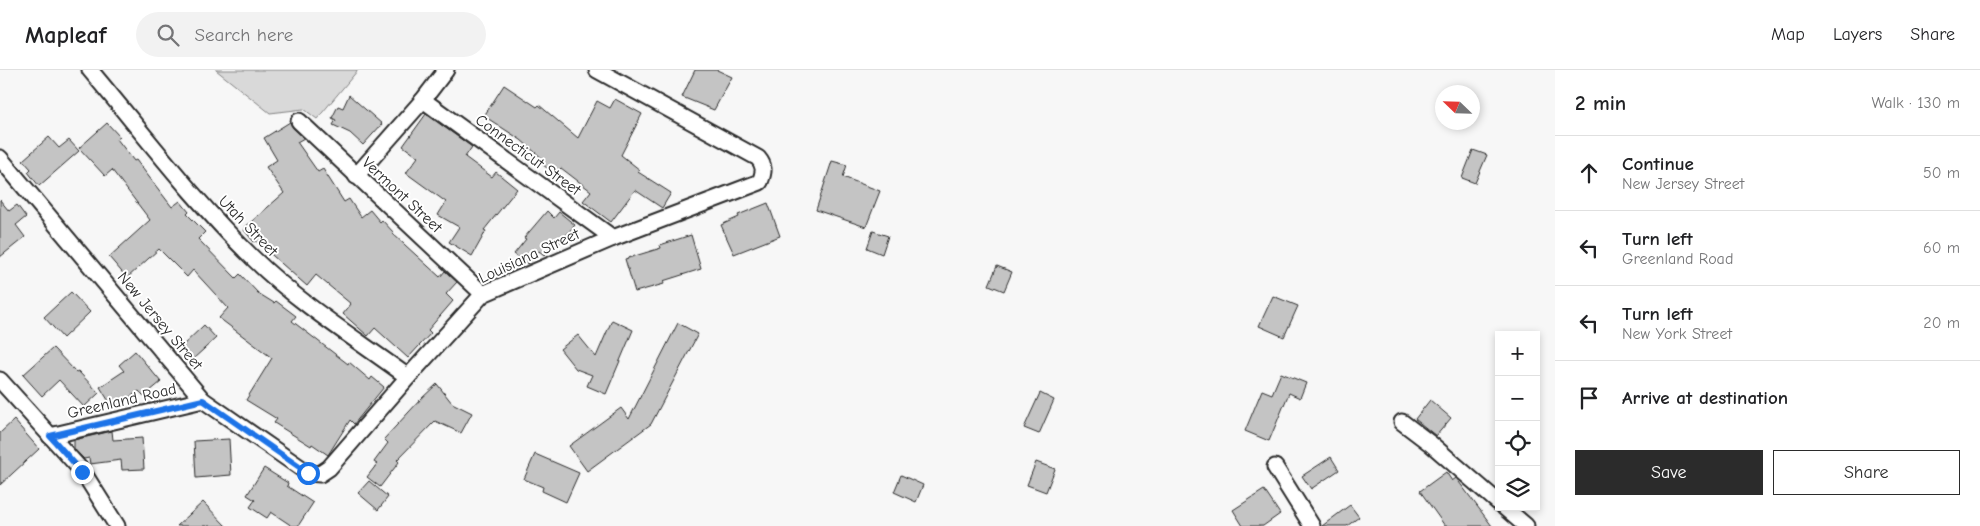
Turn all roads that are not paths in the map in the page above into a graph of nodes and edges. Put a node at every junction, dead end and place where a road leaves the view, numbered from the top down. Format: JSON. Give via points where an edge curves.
{"nodes":[{"id":1,"x":90,"y":70,"type":"edge"},
{"id":2,"x":446,"y":70,"type":"edge"},
{"id":3,"x":597,"y":70,"type":"edge"},
{"id":4,"x":423,"y":100,"type":"junction"},
{"id":5,"x":299,"y":120,"type":"dead end"},
{"id":6,"x":0,"y":158,"type":"edge"},
{"id":7,"x":356,"y":176,"type":"junction"},
{"id":8,"x":613,"y":238,"type":"junction"},
{"id":9,"x":483,"y":294,"type":"junction"},
{"id":10,"x":408,"y":377,"type":"junction"},
{"id":11,"x":0,"y":380,"type":"edge"},
{"id":12,"x":203,"y":400,"type":"junction"},
{"id":13,"x":1402,"y":422,"type":"dead end"},
{"id":14,"x":50,"y":436,"type":"junction"},
{"id":15,"x":1275,"y":468,"type":"dead end"},
{"id":16,"x":320,"y":474,"type":"joint"},
{"id":17,"x":1495,"y":500,"type":"edge"},
{"id":18,"x":1509,"y":511,"type":"edge"},
{"id":19,"x":114,"y":521,"type":"edge"},
{"id":20,"x":1312,"y":526,"type":"edge"},
{"id":21,"x":1526,"y":526,"type":"edge"}],
"edges":[{"from":1,"to":10,"type":"street","name":"Utah Street","via":[[254,260],[303,301]]},
{"from":2,"to":4,"type":"street"},
{"from":3,"to":8,"type":"street","name":"Louisiana Street","via":[[758,158],[764,172],[760,182]]},
{"from":4,"to":7,"type":"street"},
{"from":4,"to":8,"type":"street","name":"Connecticut Street"},
{"from":5,"to":7,"type":"street","name":"Vermont Street"},
{"from":6,"to":12,"type":"street","name":"New Jersey Street"},
{"from":7,"to":9,"type":"street","name":"Vermont Street"},
{"from":8,"to":9,"type":"street","name":"Louisiana Street"},
{"from":9,"to":10,"type":"street","name":"Louisiana Street"},
{"from":10,"to":16,"type":"street","name":"Louisiana Street","via":[[329,468]]},
{"from":11,"to":14,"type":"street"},
{"from":12,"to":14,"type":"street","name":"Greenland Road"},
{"from":12,"to":16,"type":"street","name":"New Jersey Street","via":[[308,473]]},
{"from":13,"to":17,"type":"street"},
{"from":14,"to":19,"type":"street","via":[[82,472]]},
{"from":15,"to":20,"type":"street"},
{"from":18,"to":21,"type":"street"}]}
